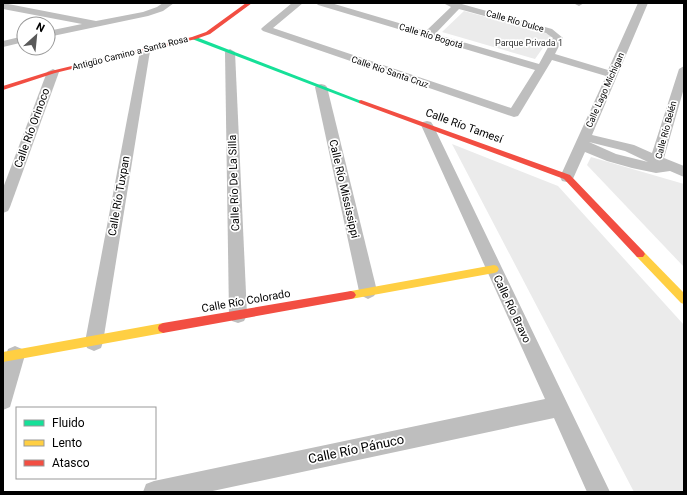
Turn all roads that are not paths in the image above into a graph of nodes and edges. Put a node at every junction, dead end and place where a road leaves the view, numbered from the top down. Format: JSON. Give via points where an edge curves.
{"nodes":[{"id":1,"x":169,"y":3,"type":"edge"},
{"id":2,"x":249,"y":3,"type":"edge"},
{"id":3,"x":298,"y":3,"type":"edge"},
{"id":4,"x":321,"y":3,"type":"edge"},
{"id":5,"x":643,"y":3,"type":"edge"},
{"id":6,"x":3,"y":4,"type":"edge"},
{"id":7,"x":453,"y":4,"type":"edge"},
{"id":8,"x":100,"y":24,"type":"junction"},
{"id":9,"x":56,"y":32,"type":"edge"},
{"id":10,"x":428,"y":35,"type":"junction"},
{"id":11,"x":194,"y":38,"type":"junction"},
{"id":12,"x":16,"y":41,"type":"edge"},
{"id":13,"x":3,"y":44,"type":"edge"},
{"id":14,"x":145,"y":50,"type":"junction"},
{"id":15,"x":230,"y":52,"type":"junction"},
{"id":16,"x":551,"y":52,"type":"junction"},
{"id":17,"x":541,"y":68,"type":"junction"},
{"id":18,"x":684,"y":69,"type":"edge"},
{"id":19,"x":614,"y":70,"type":"junction"},
{"id":20,"x":53,"y":72,"type":"junction"},
{"id":21,"x":321,"y":87,"type":"junction"},
{"id":22,"x":3,"y":88,"type":"edge"},
{"id":23,"x":678,"y":109,"type":"edge"},
{"id":24,"x":427,"y":125,"type":"junction"},
{"id":25,"x":583,"y":141,"type":"junction"},
{"id":26,"x":657,"y":164,"type":"junction"},
{"id":27,"x":678,"y":171,"type":"edge"},
{"id":28,"x":567,"y":177,"type":"junction"},
{"id":29,"x":3,"y":207,"type":"edge"},
{"id":30,"x":494,"y":269,"type":"junction"},
{"id":31,"x":368,"y":291,"type":"junction"},
{"id":32,"x":684,"y":300,"type":"edge"},
{"id":33,"x":238,"y":315,"type":"junction"},
{"id":34,"x":94,"y":342,"type":"junction"},
{"id":35,"x":9,"y":356,"type":"edge"},
{"id":36,"x":3,"y":400,"type":"edge"},
{"id":37,"x":558,"y":406,"type":"junction"},
{"id":38,"x":154,"y":492,"type":"edge"},
{"id":39,"x":599,"y":492,"type":"edge"}],
"edges":[{"from":1,"to":8,"type":"street","via":[[153,12]]},
{"from":2,"to":11,"type":"street","name":"Antigüo Camino a Santa Rosa","via":[[208,33]]},
{"from":3,"to":17,"type":"street","name":"Calle Río Santa Cruz","via":[[266,29],[514,113]]},
{"from":4,"to":10,"type":"street","name":"Calle Río Bogotá"},
{"from":5,"to":19,"type":"street","name":"Calle Lago Michigan"},
{"from":6,"to":8,"type":"street"},
{"from":7,"to":10,"type":"street"},
{"from":7,"to":16,"type":"street","name":"Calle Río Dulce","via":[[549,31],[558,38]]},
{"from":8,"to":9,"type":"street"},
{"from":10,"to":17,"type":"street","name":"Calle Río Bogotá"},
{"from":11,"to":14,"type":"street","name":"Antigüo Camino a Santa Rosa"},
{"from":11,"to":15,"type":"street","name":"Calle Río Tamesí"},
{"from":12,"to":13,"type":"street"},
{"from":14,"to":20,"type":"street","name":"Antigüo Camino a Santa Rosa"},
{"from":14,"to":34,"type":"street","name":"Calle Río Tuxpan"},
{"from":15,"to":21,"type":"street","name":"Calle Río Tamesí"},
{"from":15,"to":33,"type":"street","name":"Calle Río De La Silla"},
{"from":16,"to":17,"type":"street"},
{"from":16,"to":19,"type":"street"},
{"from":18,"to":23,"type":"street","name":"Calle Río Belén"},
{"from":19,"to":25,"type":"street","name":"Calle Lago Michigan"},
{"from":20,"to":22,"type":"street","name":"Antigüo Camino a Santa Rosa"},
{"from":20,"to":29,"type":"street","name":"Calle Río Orinoco"},
{"from":21,"to":24,"type":"street","name":"Calle Río Tamesí"},
{"from":21,"to":31,"type":"street","name":"Calle Río Mississippi"},
{"from":23,"to":26,"type":"street","name":"Calle Río Belén"},
{"from":24,"to":28,"type":"street","name":"Calle Río Tamesí"},
{"from":24,"to":30,"type":"street","name":"Calle Río Bravo"},
{"from":25,"to":26,"type":"street","via":[[618,160]]},
{"from":25,"to":28,"type":"street","name":"Calle Lago Michigan"},
{"from":26,"to":27,"type":"street"},
{"from":28,"to":32,"type":"street","name":"Calle Río Tamesí"},
{"from":30,"to":31,"type":"street","name":"Calle Río Colorado"},
{"from":30,"to":37,"type":"street","name":"Calle Río Bravo"},
{"from":31,"to":33,"type":"street","name":"Calle Río Colorado"},
{"from":33,"to":34,"type":"street","name":"Calle Río Colorado"},
{"from":34,"to":35,"type":"street","name":"Calle Río Colorado"},
{"from":35,"to":36,"type":"street"},
{"from":37,"to":38,"type":"street","name":"Calle Río Pánuco"},
{"from":37,"to":39,"type":"street","name":"Calle Río Bravo"}]}
